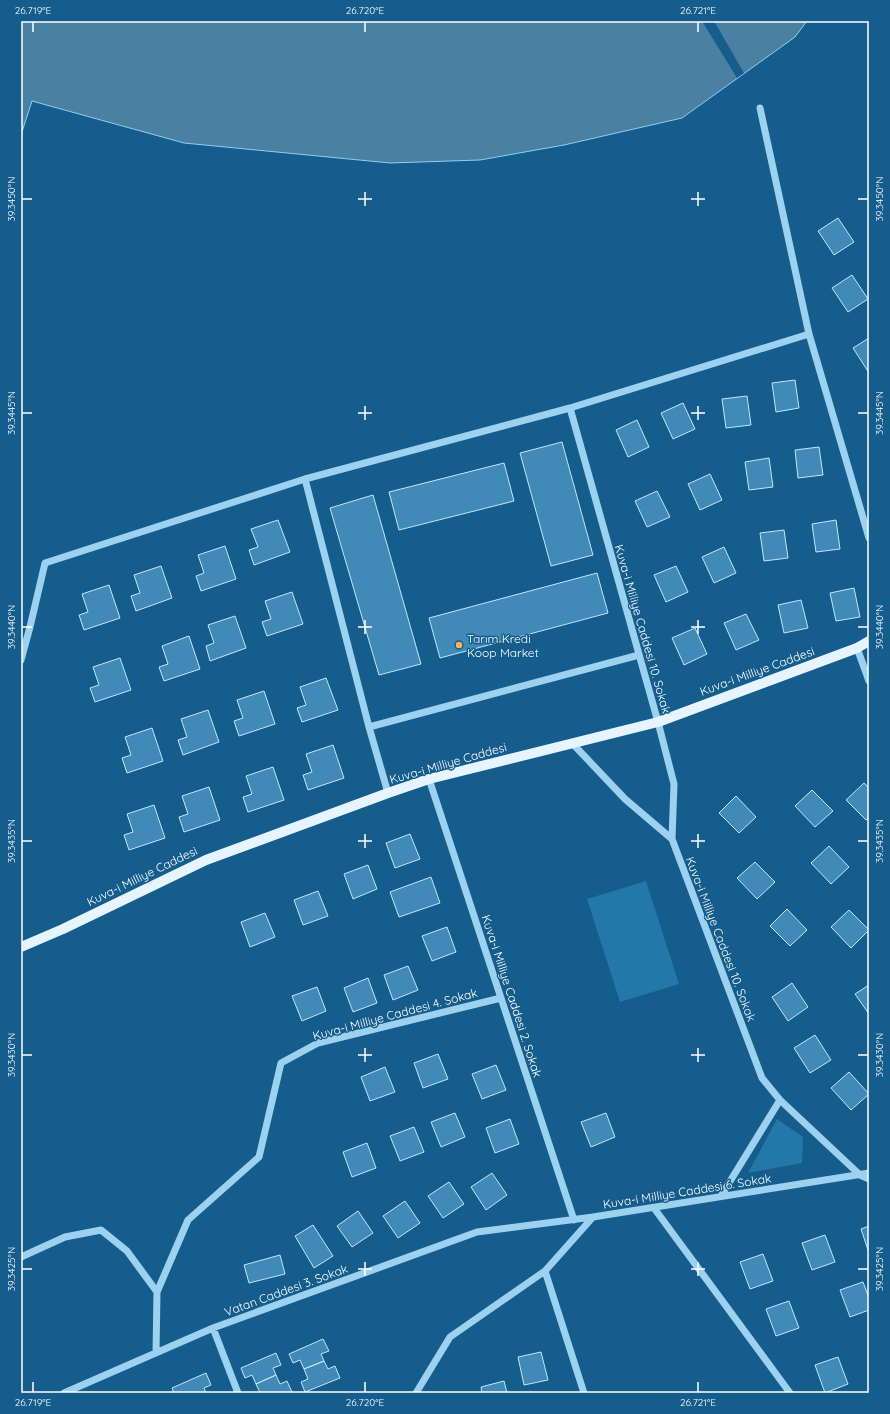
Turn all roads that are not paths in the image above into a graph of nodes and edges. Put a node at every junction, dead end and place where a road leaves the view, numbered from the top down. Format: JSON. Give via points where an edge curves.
{"nodes":[{"id":1,"x":760,"y":108,"type":"dead end"},
{"id":2,"x":809,"y":334,"type":"junction"},
{"id":3,"x":570,"y":408,"type":"junction"},
{"id":4,"x":305,"y":479,"type":"junction"},
{"id":5,"x":869,"y":538,"type":"edge"},
{"id":6,"x":869,"y":641,"type":"edge"},
{"id":7,"x":857,"y":648,"type":"junction"},
{"id":8,"x":639,"y":655,"type":"junction"},
{"id":9,"x":21,"y":660,"type":"edge"},
{"id":10,"x":869,"y":682,"type":"edge"},
{"id":11,"x":658,"y":722,"type":"junction"},
{"id":12,"x":369,"y":727,"type":"junction"},
{"id":13,"x":572,"y":743,"type":"junction"},
{"id":14,"x":429,"y":779,"type":"junction"},
{"id":15,"x":388,"y":793,"type":"junction"},
{"id":16,"x":672,"y":839,"type":"junction"},
{"id":17,"x":21,"y":946,"type":"edge"},
{"id":18,"x":501,"y":998,"type":"junction"},
{"id":19,"x":780,"y":1100,"type":"junction"},
{"id":20,"x":869,"y":1173,"type":"edge"},
{"id":21,"x":860,"y":1175,"type":"junction"},
{"id":22,"x":869,"y":1179,"type":"edge"},
{"id":23,"x":721,"y":1196,"type":"junction"},
{"id":24,"x":654,"y":1208,"type":"junction"},
{"id":25,"x":593,"y":1217,"type":"junction"},
{"id":26,"x":574,"y":1220,"type":"junction"},
{"id":27,"x":21,"y":1257,"type":"edge"},
{"id":28,"x":545,"y":1271,"type":"junction"},
{"id":29,"x":157,"y":1292,"type":"junction"},
{"id":30,"x":213,"y":1328,"type":"junction"},
{"id":31,"x":156,"y":1353,"type":"junction"},
{"id":32,"x":64,"y":1393,"type":"edge"},
{"id":33,"x":238,"y":1393,"type":"edge"},
{"id":34,"x":416,"y":1393,"type":"edge"},
{"id":35,"x":584,"y":1393,"type":"edge"},
{"id":36,"x":790,"y":1393,"type":"edge"}],
"edges":[{"from":1,"to":2,"type":"street"},
{"from":2,"to":3,"type":"street"},
{"from":2,"to":5,"type":"street"},
{"from":3,"to":4,"type":"street"},
{"from":3,"to":8,"type":"street","name":"Kuva-i Milliye Caddesi 10. Sokak"},
{"from":4,"to":9,"type":"street","via":[[45,563]]},
{"from":4,"to":12,"type":"street"},
{"from":6,"to":7,"type":"main road","name":"Kuva-i Milliye Caddesi"},
{"from":7,"to":10,"type":"street"},
{"from":7,"to":11,"type":"main road","name":"Kuva-i Milliye Caddesi"},
{"from":8,"to":11,"type":"street","name":"Kuva-i Milliye Caddesi 10. Sokak"},
{"from":8,"to":12,"type":"street"},
{"from":11,"to":13,"type":"main road","name":"Kuva-i Milliye Caddesi"},
{"from":11,"to":16,"type":"street","name":"Kuva-i Milliye Caddesi 10. Sokak","via":[[674,784]]},
{"from":12,"to":15,"type":"street"},
{"from":13,"to":14,"type":"main road","name":"Kuva-i Milliye Caddesi"},
{"from":13,"to":16,"type":"street","via":[[625,799]]},
{"from":14,"to":15,"type":"main road","name":"Kuva-i Milliye Caddesi"},
{"from":14,"to":18,"type":"street","name":"Kuva-i Milliye Caddesi 2. Sokak"},
{"from":15,"to":17,"type":"main road","name":"Kuva-i Milliye Caddesi","via":[[206,860],[64,929]]},
{"from":16,"to":19,"type":"street","name":"Kuva-i Milliye Caddesi 10. Sokak","via":[[762,1078]]},
{"from":18,"to":26,"type":"street","name":"Kuva-i Milliye Caddesi 2. Sokak"},
{"from":18,"to":29,"type":"street","name":"Kuva-i Milliye Caddesi 4. Sokak","via":[[318,1043],[281,1063],[259,1157],[188,1220]]},
{"from":19,"to":21,"type":"street","name":"Kuva-i Milliye Caddesi 10. Sokak"},
{"from":19,"to":23,"type":"street"},
{"from":20,"to":21,"type":"street","name":"Kuva-i Milliye Caddesi 6. Sokak"},
{"from":21,"to":22,"type":"street","name":"Kuva-i Milliye Caddesi 10. Sokak"},
{"from":21,"to":23,"type":"street","name":"Kuva-i Milliye Caddesi 6. Sokak"},
{"from":23,"to":24,"type":"street","name":"Kuva-i Milliye Caddesi 6. Sokak"},
{"from":24,"to":25,"type":"street","name":"Kuva-i Milliye Caddesi 6. Sokak"},
{"from":24,"to":36,"type":"street"},
{"from":25,"to":26,"type":"street","name":"Vatan Caddesi 3. Sokak"},
{"from":25,"to":28,"type":"street","name":"Kuva-i Milliye Caddesi 6. Sokak"},
{"from":26,"to":30,"type":"street","name":"Vatan Caddesi 3. Sokak","via":[[477,1232]]},
{"from":27,"to":29,"type":"street","via":[[65,1237],[101,1230],[127,1251]]},
{"from":28,"to":34,"type":"street","name":"Kuva-i Milliye Caddesi 6. Sokak","via":[[450,1337]]},
{"from":28,"to":35,"type":"street"},
{"from":29,"to":31,"type":"street"},
{"from":30,"to":31,"type":"street","name":"Vatan Caddesi 3. Sokak"},
{"from":30,"to":33,"type":"street"},
{"from":31,"to":32,"type":"street","name":"Vatan Caddesi 3. Sokak"}]}
